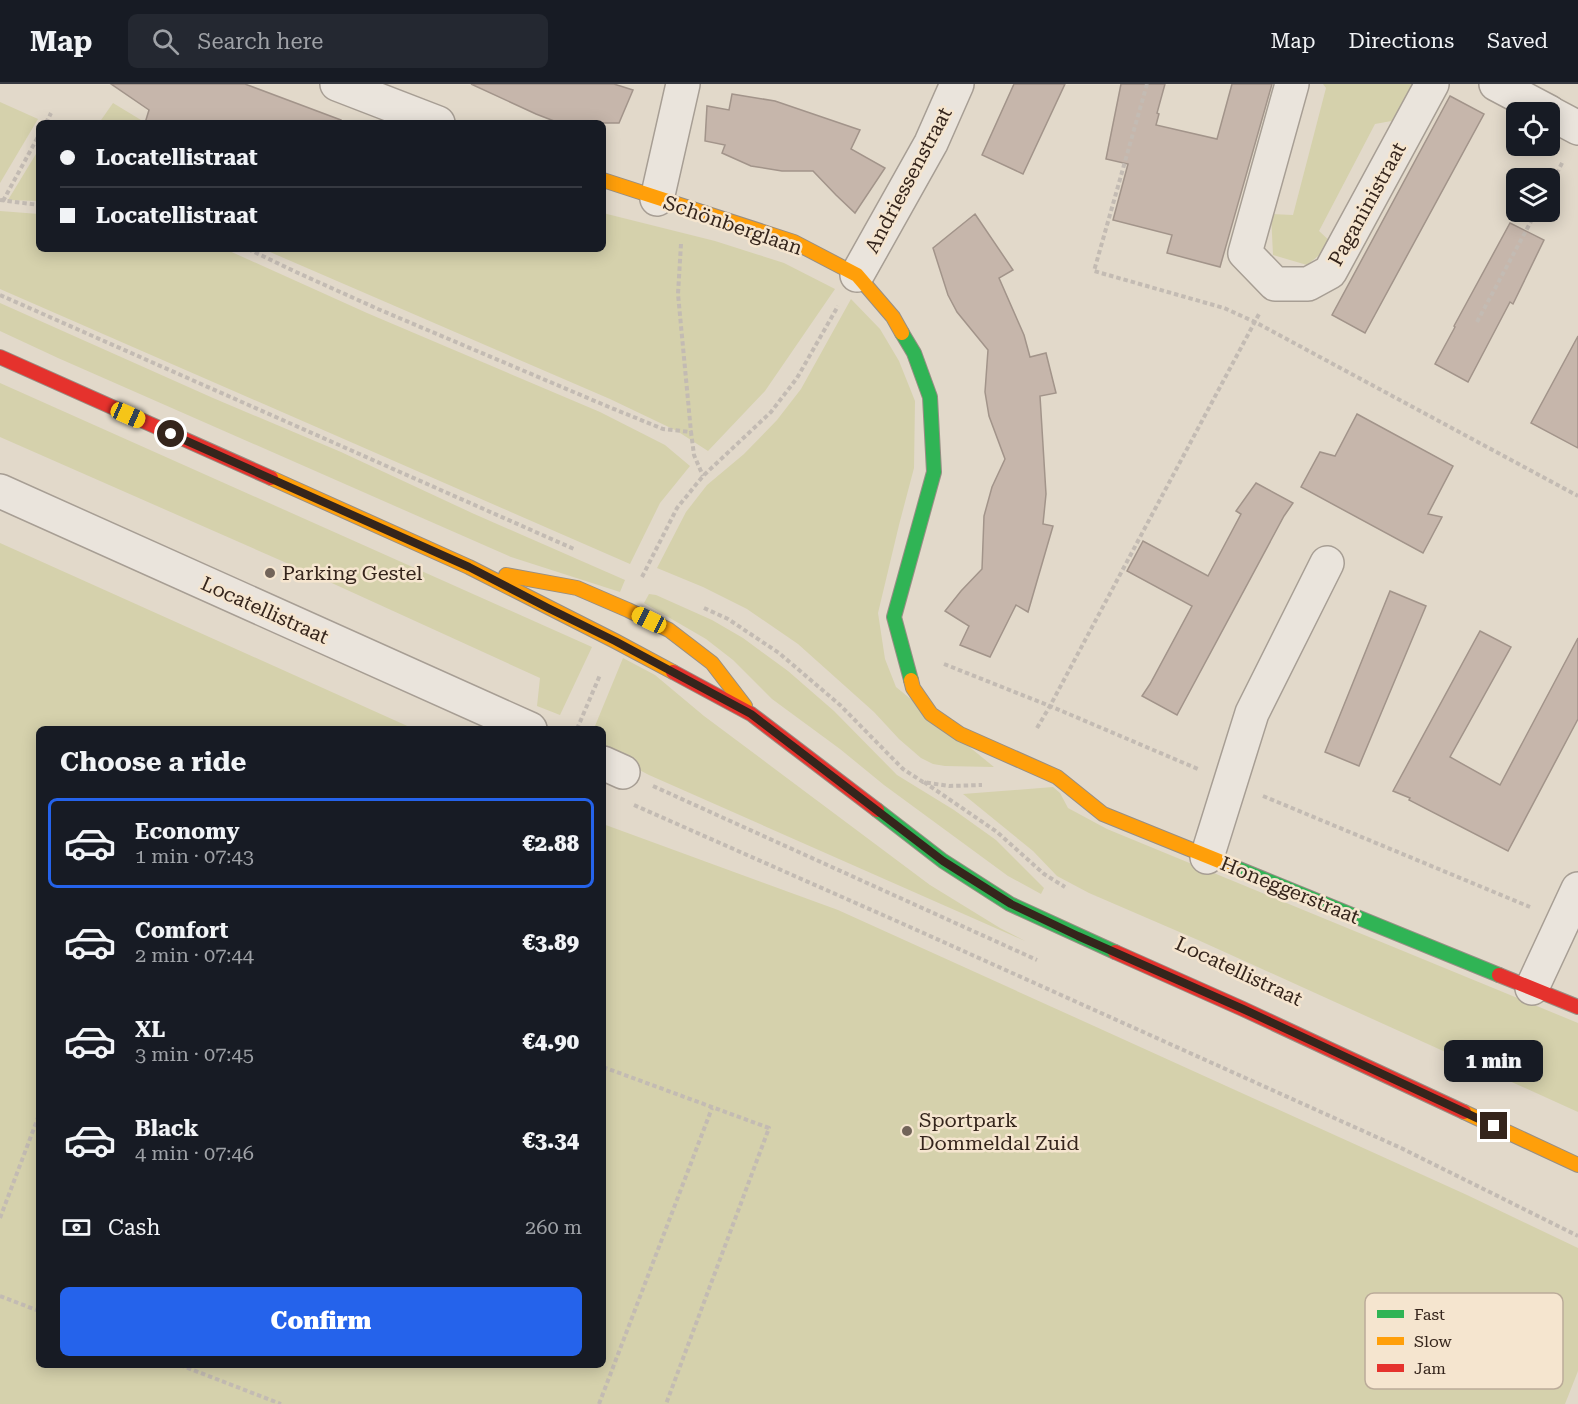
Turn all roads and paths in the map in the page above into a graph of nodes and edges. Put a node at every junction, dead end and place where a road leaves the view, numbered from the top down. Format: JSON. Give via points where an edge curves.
{"nodes":[{"id":1,"x":337,"y":84,"type":"edge"},
{"id":2,"x":683,"y":84,"type":"edge"},
{"id":3,"x":957,"y":84,"type":"edge"},
{"id":4,"x":1147,"y":84,"type":"edge"},
{"id":5,"x":1292,"y":84,"type":"edge"},
{"id":6,"x":1432,"y":84,"type":"edge"},
{"id":7,"x":1496,"y":84,"type":"edge"},
{"id":8,"x":1529,"y":102,"type":"edge"},
{"id":9,"x":51,"y":112,"type":"dead end"},
{"id":10,"x":1560,"y":119,"type":"edge"},
{"id":11,"x":47,"y":120,"type":"edge"},
{"id":12,"x":430,"y":120,"type":"edge"},
{"id":13,"x":1578,"y":128,"type":"edge"},
{"id":14,"x":36,"y":140,"type":"edge"},
{"id":15,"x":606,"y":181,"type":"edge"},
{"id":16,"x":1,"y":201,"type":"edge"},
{"id":17,"x":670,"y":203,"type":"junction"},
{"id":18,"x":36,"y":205,"type":"edge"},
{"id":19,"x":1531,"y":222,"type":"edge"},
{"id":20,"x":254,"y":252,"type":"edge"},
{"id":21,"x":857,"y":275,"type":"junction"},
{"id":22,"x":1275,"y":284,"type":"junction"},
{"id":23,"x":1255,"y":322,"type":"junction"},
{"id":24,"x":1477,"y":322,"type":"dead end"},
{"id":25,"x":0,"y":357,"type":"edge"},
{"id":26,"x":691,"y":432,"type":"junction"},
{"id":27,"x":703,"y":476,"type":"junction"},
{"id":28,"x":0,"y":491,"type":"edge"},
{"id":29,"x":1578,"y":496,"type":"edge"},
{"id":30,"x":1327,"y":563,"type":"dead end"},
{"id":31,"x":469,"y":567,"type":"junction"},
{"id":32,"x":641,"y":579,"type":"dead end"},
{"id":33,"x":751,"y":714,"type":"junction"},
{"id":34,"x":523,"y":726,"type":"edge"},
{"id":35,"x":1018,"y":759,"type":"junction"},
{"id":36,"x":1057,"y":777,"type":"joint"},
{"id":37,"x":923,"y":782,"type":"dead end"},
{"id":38,"x":631,"y":804,"type":"dead end"},
{"id":39,"x":1207,"y":857,"type":"junction"},
{"id":40,"x":1578,"y":889,"type":"edge"},
{"id":41,"x":1070,"y":890,"type":"dead end"},
{"id":42,"x":1532,"y":988,"type":"junction"},
{"id":43,"x":1578,"y":1007,"type":"edge"},
{"id":44,"x":606,"y":1068,"type":"edge"},
{"id":45,"x":712,"y":1108,"type":"junction"},
{"id":46,"x":36,"y":1123,"type":"edge"},
{"id":47,"x":1578,"y":1165,"type":"edge"},
{"id":48,"x":0,"y":1218,"type":"edge"},
{"id":49,"x":1578,"y":1236,"type":"edge"},
{"id":50,"x":0,"y":1296,"type":"edge"},
{"id":51,"x":36,"y":1310,"type":"edge"},
{"id":52,"x":188,"y":1368,"type":"edge"},
{"id":53,"x":281,"y":1404,"type":"edge"},
{"id":54,"x":599,"y":1404,"type":"edge"},
{"id":55,"x":666,"y":1404,"type":"edge"}],
"edges":[{"from":1,"to":12,"type":"street"},
{"from":2,"to":17,"type":"street"},
{"from":3,"to":21,"type":"street","name":"Andriessenstraat","via":[[931,143]]},
{"from":4,"to":23,"type":"path","via":[[1094,271],[1224,308]]},
{"from":5,"to":22,"type":"street","via":[[1245,253]]},
{"from":6,"to":22,"type":"street","name":"Paganinistraat","via":[[1330,273],[1308,284]]},
{"from":7,"to":8,"type":"street"},
{"from":9,"to":11,"type":"path"},
{"from":10,"to":13,"type":"street"},
{"from":14,"to":16,"type":"path"},
{"from":15,"to":17,"type":"main road","name":"Schönberglaan"},
{"from":16,"to":18,"type":"path"},
{"from":17,"to":21,"type":"main road","name":"Schönberglaan","via":[[794,242]]},
{"from":17,"to":26,"type":"path"},
{"from":19,"to":24,"type":"path"},
{"from":20,"to":26,"type":"path","via":[[609,407],[663,429]]},
{"from":21,"to":27,"type":"path","via":[[797,378],[771,412]]},
{"from":21,"to":35,"type":"main road","name":"Schönberglaan","via":[[893,317],[914,353],[930,397],[934,472],[894,617],[913,688],[931,714],[960,734]]},
{"from":22,"to":23,"type":"path"},
{"from":23,"to":29,"type":"path"},
{"from":23,"to":35,"type":"path"},
{"from":25,"to":31,"type":"main road","name":"Locatellistraat"},
{"from":26,"to":27,"type":"path","via":[[694,455]]},
{"from":27,"to":32,"type":"path","via":[[677,508]]},
{"from":28,"to":34,"type":"street","name":"Locatellistraat"},
{"from":30,"to":39,"type":"street","via":[[1252,713]]},
{"from":31,"to":33,"type":"main road","name":"Locatellistraat"},
{"from":31,"to":33,"type":"main road","name":"Locatellistraat","via":[[577,588],[669,630],[712,663]]},
{"from":33,"to":47,"type":"main road","name":"Locatellistraat","via":[[943,861],[1011,904]]},
{"from":35,"to":36,"type":"main road","name":"Schönberglaan"},
{"from":36,"to":39,"type":"main road","name":"Honeggerstraat","via":[[1103,814]]},
{"from":37,"to":41,"type":"path","via":[[997,832],[1044,874]]},
{"from":38,"to":49,"type":"path","via":[[1390,1143]]},
{"from":39,"to":42,"type":"main road","name":"Honeggerstraat"},
{"from":40,"to":42,"type":"street"},
{"from":42,"to":43,"type":"main road","name":"Honeggerstraat"},
{"from":44,"to":45,"type":"path"},
{"from":45,"to":54,"type":"path"},
{"from":45,"to":55,"type":"path","via":[[769,1128]]},
{"from":46,"to":48,"type":"path"},
{"from":50,"to":51,"type":"path"},
{"from":52,"to":53,"type":"path"}]}
